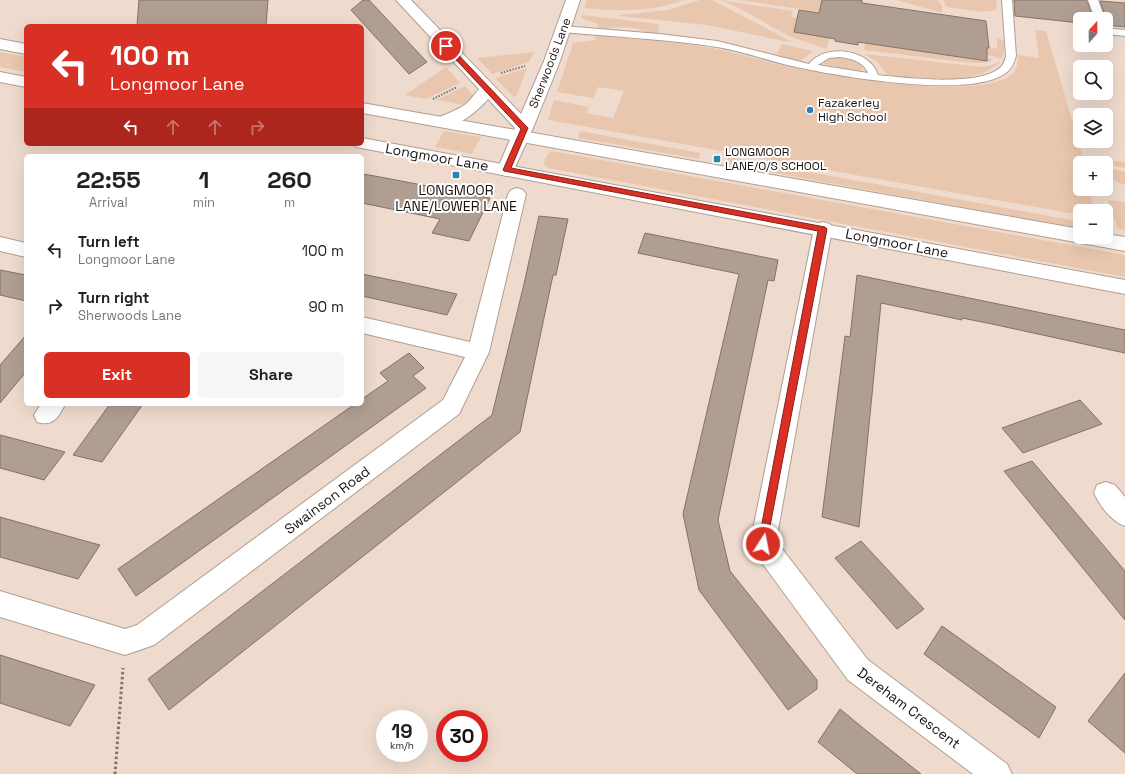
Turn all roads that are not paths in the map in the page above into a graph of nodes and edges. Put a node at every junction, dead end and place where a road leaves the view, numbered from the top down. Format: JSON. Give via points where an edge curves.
{"nodes":[{"id":1,"x":403,"y":0,"type":"edge"},
{"id":2,"x":573,"y":0,"type":"edge"},
{"id":3,"x":1007,"y":0,"type":"edge"},
{"id":4,"x":1093,"y":0,"type":"edge"},
{"id":5,"x":1097,"y":12,"type":"edge"},
{"id":6,"x":562,"y":29,"type":"junction"},
{"id":7,"x":1113,"y":32,"type":"edge"},
{"id":8,"x":1125,"y":33,"type":"edge"},
{"id":9,"x":0,"y":44,"type":"edge"},
{"id":10,"x":24,"y":49,"type":"edge"},
{"id":11,"x":812,"y":67,"type":"junction"},
{"id":12,"x":0,"y":77,"type":"edge"},
{"id":13,"x":874,"y":77,"type":"junction"},
{"id":14,"x":24,"y":82,"type":"edge"},
{"id":15,"x":483,"y":85,"type":"junction"},
{"id":16,"x":364,"y":108,"type":"edge"},
{"id":17,"x":443,"y":122,"type":"junction"},
{"id":18,"x":523,"y":133,"type":"junction"},
{"id":19,"x":364,"y":143,"type":"edge"},
{"id":20,"x":506,"y":170,"type":"junction"},
{"id":21,"x":517,"y":194,"type":"dead end"},
{"id":22,"x":823,"y":229,"type":"junction"},
{"id":23,"x":1073,"y":235,"type":"edge"},
{"id":24,"x":1113,"y":242,"type":"edge"},
{"id":25,"x":0,"y":244,"type":"edge"},
{"id":26,"x":1125,"y":244,"type":"edge"},
{"id":27,"x":24,"y":250,"type":"edge"},
{"id":28,"x":1125,"y":287,"type":"edge"},
{"id":29,"x":364,"y":326,"type":"edge"},
{"id":30,"x":478,"y":352,"type":"junction"},
{"id":31,"x":1106,"y":493,"type":"dead end"},
{"id":32,"x":1125,"y":515,"type":"edge"},
{"id":33,"x":0,"y":604,"type":"edge"},
{"id":34,"x":996,"y":774,"type":"edge"}],
"edges":[{"from":1,"to":15,"type":"street"},
{"from":2,"to":6,"type":"street","name":"Sherwoods Lane"},
{"from":3,"to":13,"type":"lane","via":[[1011,56],[1009,64],[1002,71],[986,78],[961,82],[905,81]]},
{"from":4,"to":5,"type":"lane"},
{"from":6,"to":11,"type":"lane","via":[[694,40]]},
{"from":6,"to":18,"type":"street","name":"Sherwoods Lane"},
{"from":7,"to":8,"type":"lane"},
{"from":9,"to":10,"type":"street"},
{"from":11,"to":13,"type":"lane"},
{"from":11,"to":13,"type":"lane","via":[[820,58],[842,55],[864,62],[872,70]]},
{"from":12,"to":14,"type":"street"},
{"from":15,"to":17,"type":"street","via":[[480,101],[467,112]]},
{"from":15,"to":18,"type":"street"},
{"from":16,"to":17,"type":"street"},
{"from":17,"to":18,"type":"street"},
{"from":18,"to":20,"type":"street","name":"Sherwoods Lane"},
{"from":18,"to":23,"type":"street"},
{"from":19,"to":20,"type":"street","name":"Longmoor Lane"},
{"from":20,"to":22,"type":"street","name":"Longmoor Lane"},
{"from":21,"to":30,"type":"street","name":"Swainson Road"},
{"from":22,"to":28,"type":"street","name":"Longmoor Lane"},
{"from":22,"to":34,"type":"street","name":"Dereham Crescent","via":[[763,544],[858,670]]},
{"from":24,"to":26,"type":"street"},
{"from":25,"to":27,"type":"street"},
{"from":29,"to":30,"type":"street"},
{"from":30,"to":33,"type":"street","name":"Swainson Road","via":[[451,407],[144,636],[125,642]]},
{"from":31,"to":32,"type":"street"}]}
